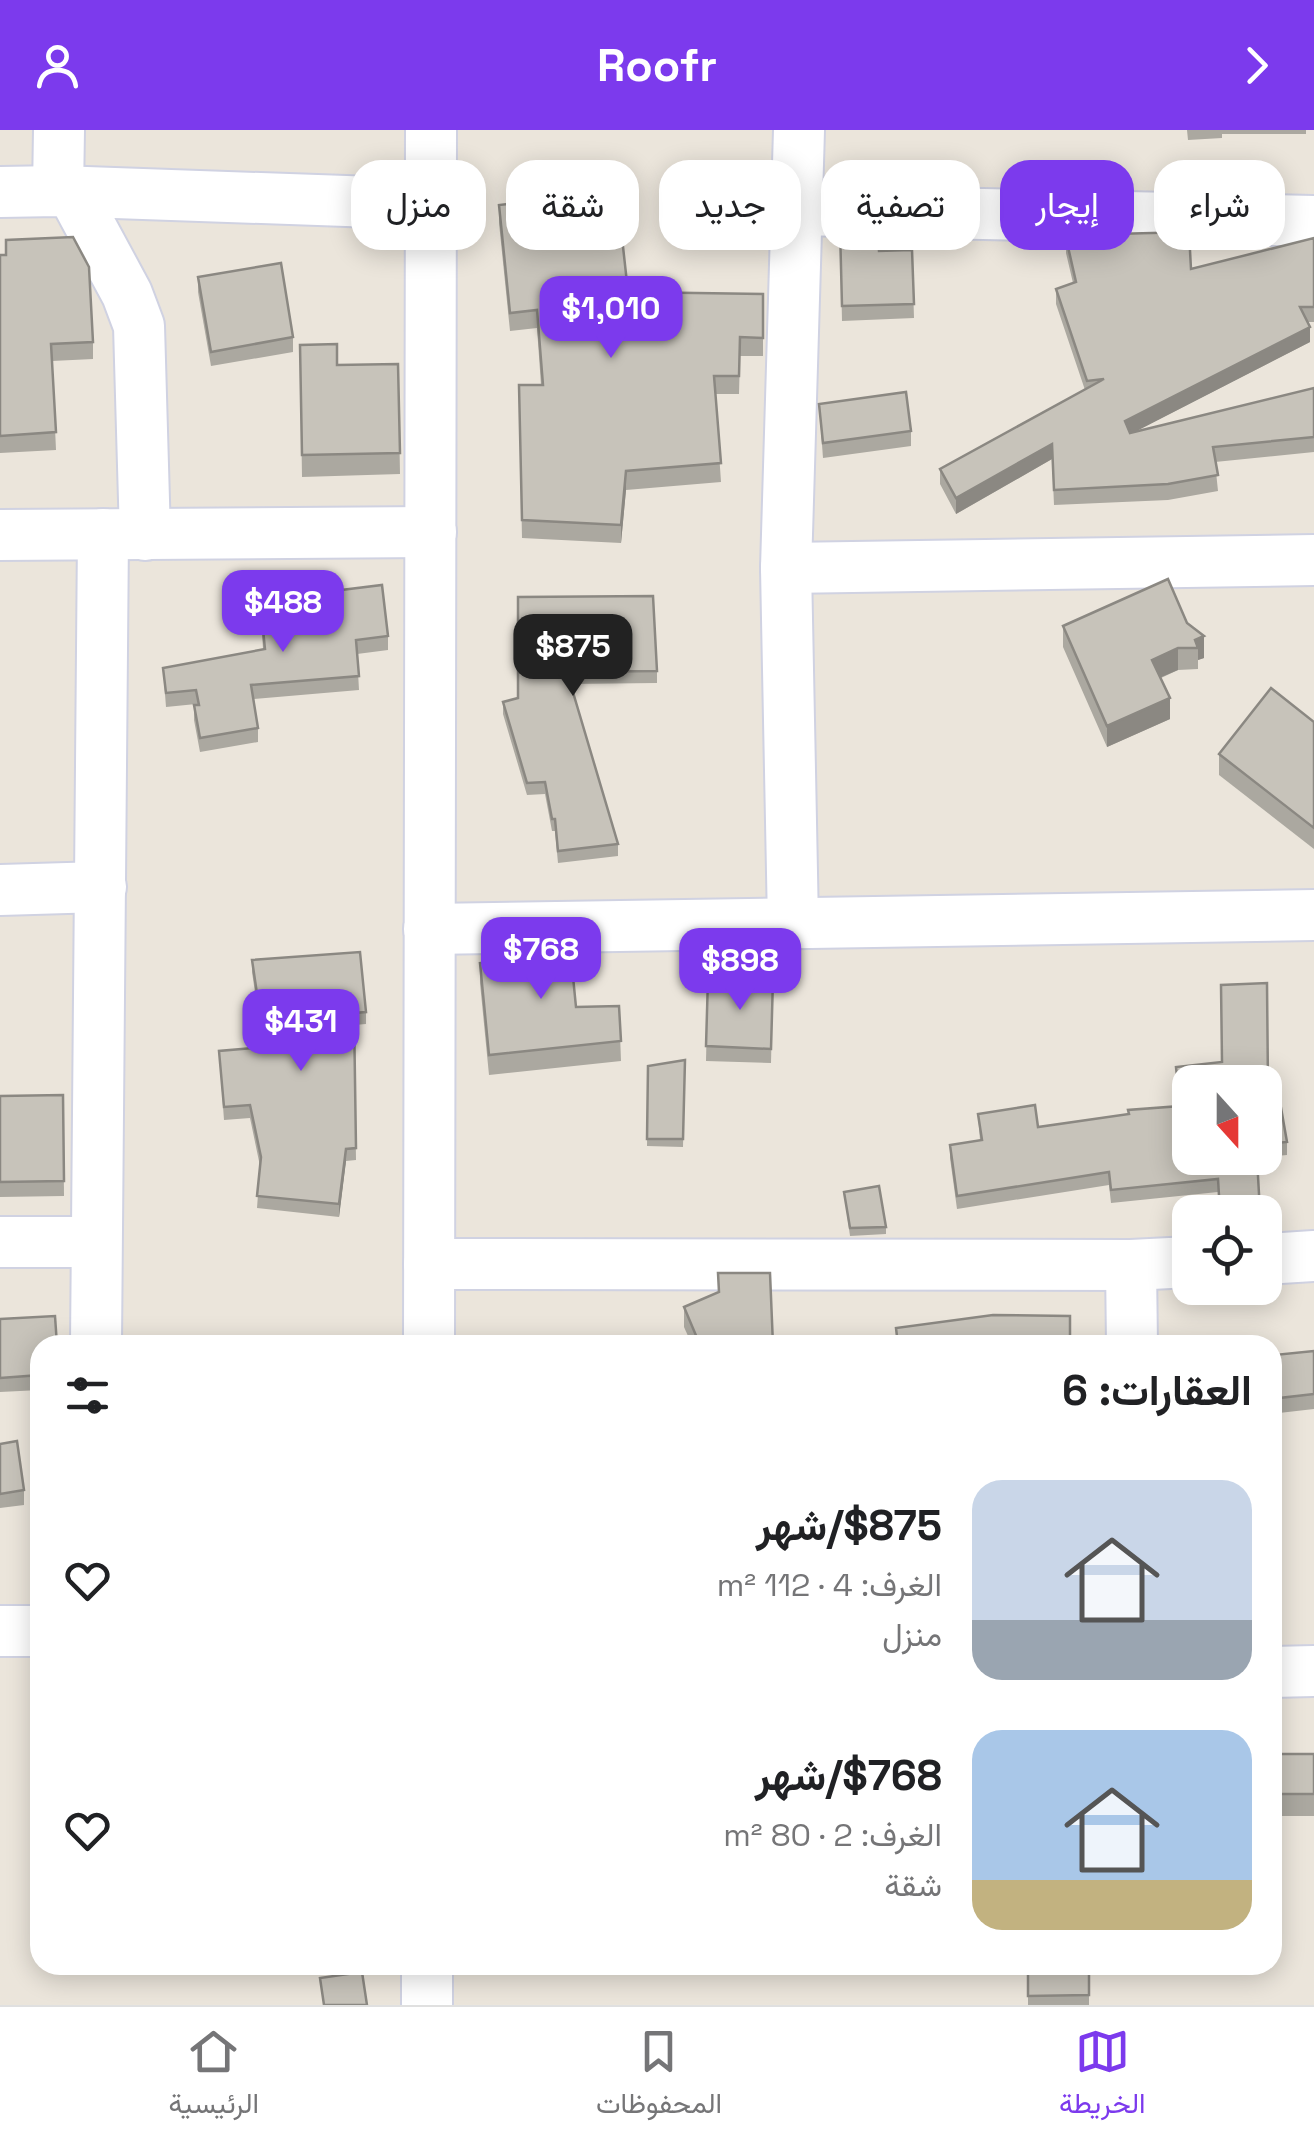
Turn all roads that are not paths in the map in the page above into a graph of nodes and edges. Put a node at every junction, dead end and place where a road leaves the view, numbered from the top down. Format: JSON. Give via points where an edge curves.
{"nodes":[{"id":1,"x":59,"y":130,"type":"edge"},
{"id":2,"x":431,"y":130,"type":"edge"},
{"id":3,"x":799,"y":130,"type":"edge"},
{"id":4,"x":431,"y":160,"type":"edge"},
{"id":5,"x":798,"y":160,"type":"edge"},
{"id":6,"x":65,"y":191,"type":"junction"},
{"id":7,"x":0,"y":192,"type":"edge"},
{"id":8,"x":351,"y":201,"type":"edge"},
{"id":9,"x":801,"y":210,"type":"edge"},
{"id":10,"x":1314,"y":221,"type":"edge"},
{"id":11,"x":431,"y":250,"type":"edge"},
{"id":12,"x":795,"y":250,"type":"edge"},
{"id":13,"x":431,"y":532,"type":"junction"},
{"id":14,"x":124,"y":534,"type":"junction"},
{"id":15,"x":0,"y":535,"type":"edge"},
{"id":16,"x":1314,"y":560,"type":"edge"},
{"id":17,"x":786,"y":568,"type":"junction"},
{"id":18,"x":101,"y":887,"type":"junction"},
{"id":19,"x":0,"y":890,"type":"edge"},
{"id":20,"x":1314,"y":914,"type":"edge"},
{"id":21,"x":793,"y":923,"type":"junction"},
{"id":22,"x":430,"y":929,"type":"junction"},
{"id":23,"x":0,"y":1242,"type":"edge"},
{"id":24,"x":95,"y":1242,"type":"junction"},
{"id":25,"x":1314,"y":1256,"type":"edge"},
{"id":26,"x":1282,"y":1258,"type":"edge"},
{"id":27,"x":1172,"y":1263,"type":"edge"},
{"id":28,"x":429,"y":1264,"type":"junction"},
{"id":29,"x":1131,"y":1265,"type":"junction"},
{"id":30,"x":96,"y":1335,"type":"edge"},
{"id":31,"x":428,"y":1335,"type":"edge"},
{"id":32,"x":1132,"y":1335,"type":"edge"},
{"id":33,"x":0,"y":1631,"type":"edge"},
{"id":34,"x":30,"y":1631,"type":"edge"},
{"id":35,"x":1314,"y":1671,"type":"edge"},
{"id":36,"x":1282,"y":1672,"type":"edge"},
{"id":37,"x":427,"y":1975,"type":"edge"},
{"id":38,"x":427,"y":2005,"type":"edge"}],
"edges":[{"from":1,"to":6,"type":"street"},
{"from":2,"to":4,"type":"street"},
{"from":3,"to":5,"type":"street"},
{"from":6,"to":7,"type":"street"},
{"from":6,"to":8,"type":"street"},
{"from":6,"to":14,"type":"street","via":[[139,326]]},
{"from":9,"to":10,"type":"street"},
{"from":11,"to":13,"type":"street"},
{"from":12,"to":17,"type":"street"},
{"from":13,"to":14,"type":"street"},
{"from":13,"to":22,"type":"street"},
{"from":14,"to":15,"type":"street"},
{"from":14,"to":18,"type":"street"},
{"from":16,"to":17,"type":"street"},
{"from":17,"to":21,"type":"street"},
{"from":18,"to":19,"type":"street"},
{"from":18,"to":24,"type":"street"},
{"from":20,"to":21,"type":"street"},
{"from":21,"to":22,"type":"street"},
{"from":22,"to":28,"type":"street"},
{"from":23,"to":24,"type":"street"},
{"from":24,"to":30,"type":"street"},
{"from":25,"to":26,"type":"street"},
{"from":27,"to":29,"type":"street"},
{"from":28,"to":29,"type":"street"},
{"from":28,"to":31,"type":"street"},
{"from":29,"to":32,"type":"street"},
{"from":33,"to":34,"type":"street"},
{"from":35,"to":36,"type":"street"},
{"from":37,"to":38,"type":"street"}]}
